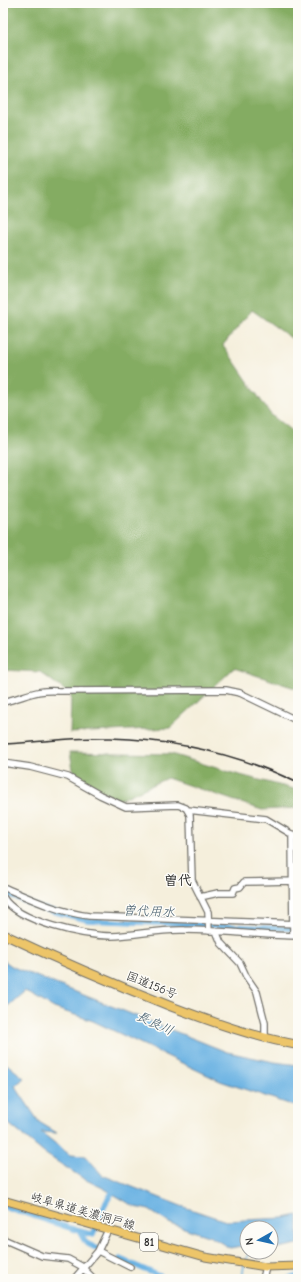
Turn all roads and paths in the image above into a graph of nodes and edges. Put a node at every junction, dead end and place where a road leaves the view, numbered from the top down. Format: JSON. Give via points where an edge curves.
{"nodes":[{"id":1,"x":3,"y":702,"type":"edge"},
{"id":2,"x":298,"y":720,"type":"edge"},
{"id":3,"x":3,"y":763,"type":"edge"},
{"id":4,"x":188,"y":810,"type":"junction"},
{"id":5,"x":292,"y":834,"type":"junction"},
{"id":6,"x":298,"y":838,"type":"edge"},
{"id":7,"x":292,"y":881,"type":"junction"},
{"id":8,"x":3,"y":888,"type":"edge"},
{"id":9,"x":3,"y":896,"type":"edge"},
{"id":10,"x":200,"y":897,"type":"junction"},
{"id":11,"x":164,"y":924,"type":"junction"},
{"id":12,"x":209,"y":925,"type":"junction"},
{"id":13,"x":294,"y":929,"type":"edge"},
{"id":14,"x":216,"y":931,"type":"junction"},
{"id":15,"x":3,"y":934,"type":"edge"},
{"id":16,"x":265,"y":1038,"type":"junction"},
{"id":17,"x":298,"y":1045,"type":"edge"},
{"id":18,"x":3,"y":1200,"type":"edge"},
{"id":19,"x":108,"y":1230,"type":"junction"},
{"id":20,"x":3,"y":1239,"type":"edge"},
{"id":21,"x":100,"y":1249,"type":"junction"},
{"id":22,"x":298,"y":1266,"type":"edge"},
{"id":23,"x":130,"y":1267,"type":"dead end"},
{"id":24,"x":266,"y":1267,"type":"junction"},
{"id":25,"x":82,"y":1268,"type":"junction"},
{"id":26,"x":74,"y":1279,"type":"edge"},
{"id":27,"x":94,"y":1279,"type":"edge"},
{"id":28,"x":263,"y":1279,"type":"edge"}],
"edges":[{"from":1,"to":2,"type":"street","via":[[44,690],[226,690],[240,693]]},
{"from":3,"to":4,"type":"street","via":[[68,776],[126,807],[178,805]]},
{"from":4,"to":5,"type":"street","via":[[260,817],[272,821]]},
{"from":4,"to":10,"type":"street","via":[[192,880]]},
{"from":5,"to":6,"type":"street"},
{"from":5,"to":7,"type":"street"},
{"from":7,"to":10,"type":"street","via":[[244,882],[233,892],[218,892]]},
{"from":7,"to":13,"type":"street"},
{"from":8,"to":11,"type":"street","via":[[71,913]]},
{"from":9,"to":11,"type":"street","via":[[9,904],[31,918],[68,930],[112,936]]},
{"from":10,"to":12,"type":"street","via":[[208,912]]},
{"from":11,"to":12,"type":"street"},
{"from":11,"to":12,"type":"street"},
{"from":12,"to":13,"type":"street"},
{"from":12,"to":14,"type":"street"},
{"from":13,"to":14,"type":"street"},
{"from":14,"to":16,"type":"street","via":[[221,943],[240,963],[258,992],[265,1023]]},
{"from":15,"to":16,"type":"highway","name":"国道156号","via":[[144,996]]},
{"from":16,"to":17,"type":"highway","name":"国道156号"},
{"from":18,"to":19,"type":"main road","name":"岐阜県道美濃洞戸線","number":"81"},
{"from":19,"to":21,"type":"street"},
{"from":19,"to":24,"type":"main road","name":"岐阜県道美濃洞戸線","number":"81","via":[[205,1257]]},
{"from":20,"to":25,"type":"street","via":[[42,1256],[68,1259]]},
{"from":21,"to":23,"type":"street"},
{"from":21,"to":25,"type":"street"},
{"from":22,"to":24,"type":"main road","name":"岐阜県道美濃洞戸線","number":"81"},
{"from":24,"to":28,"type":"street"},
{"from":25,"to":26,"type":"street"},
{"from":25,"to":27,"type":"street"}]}
